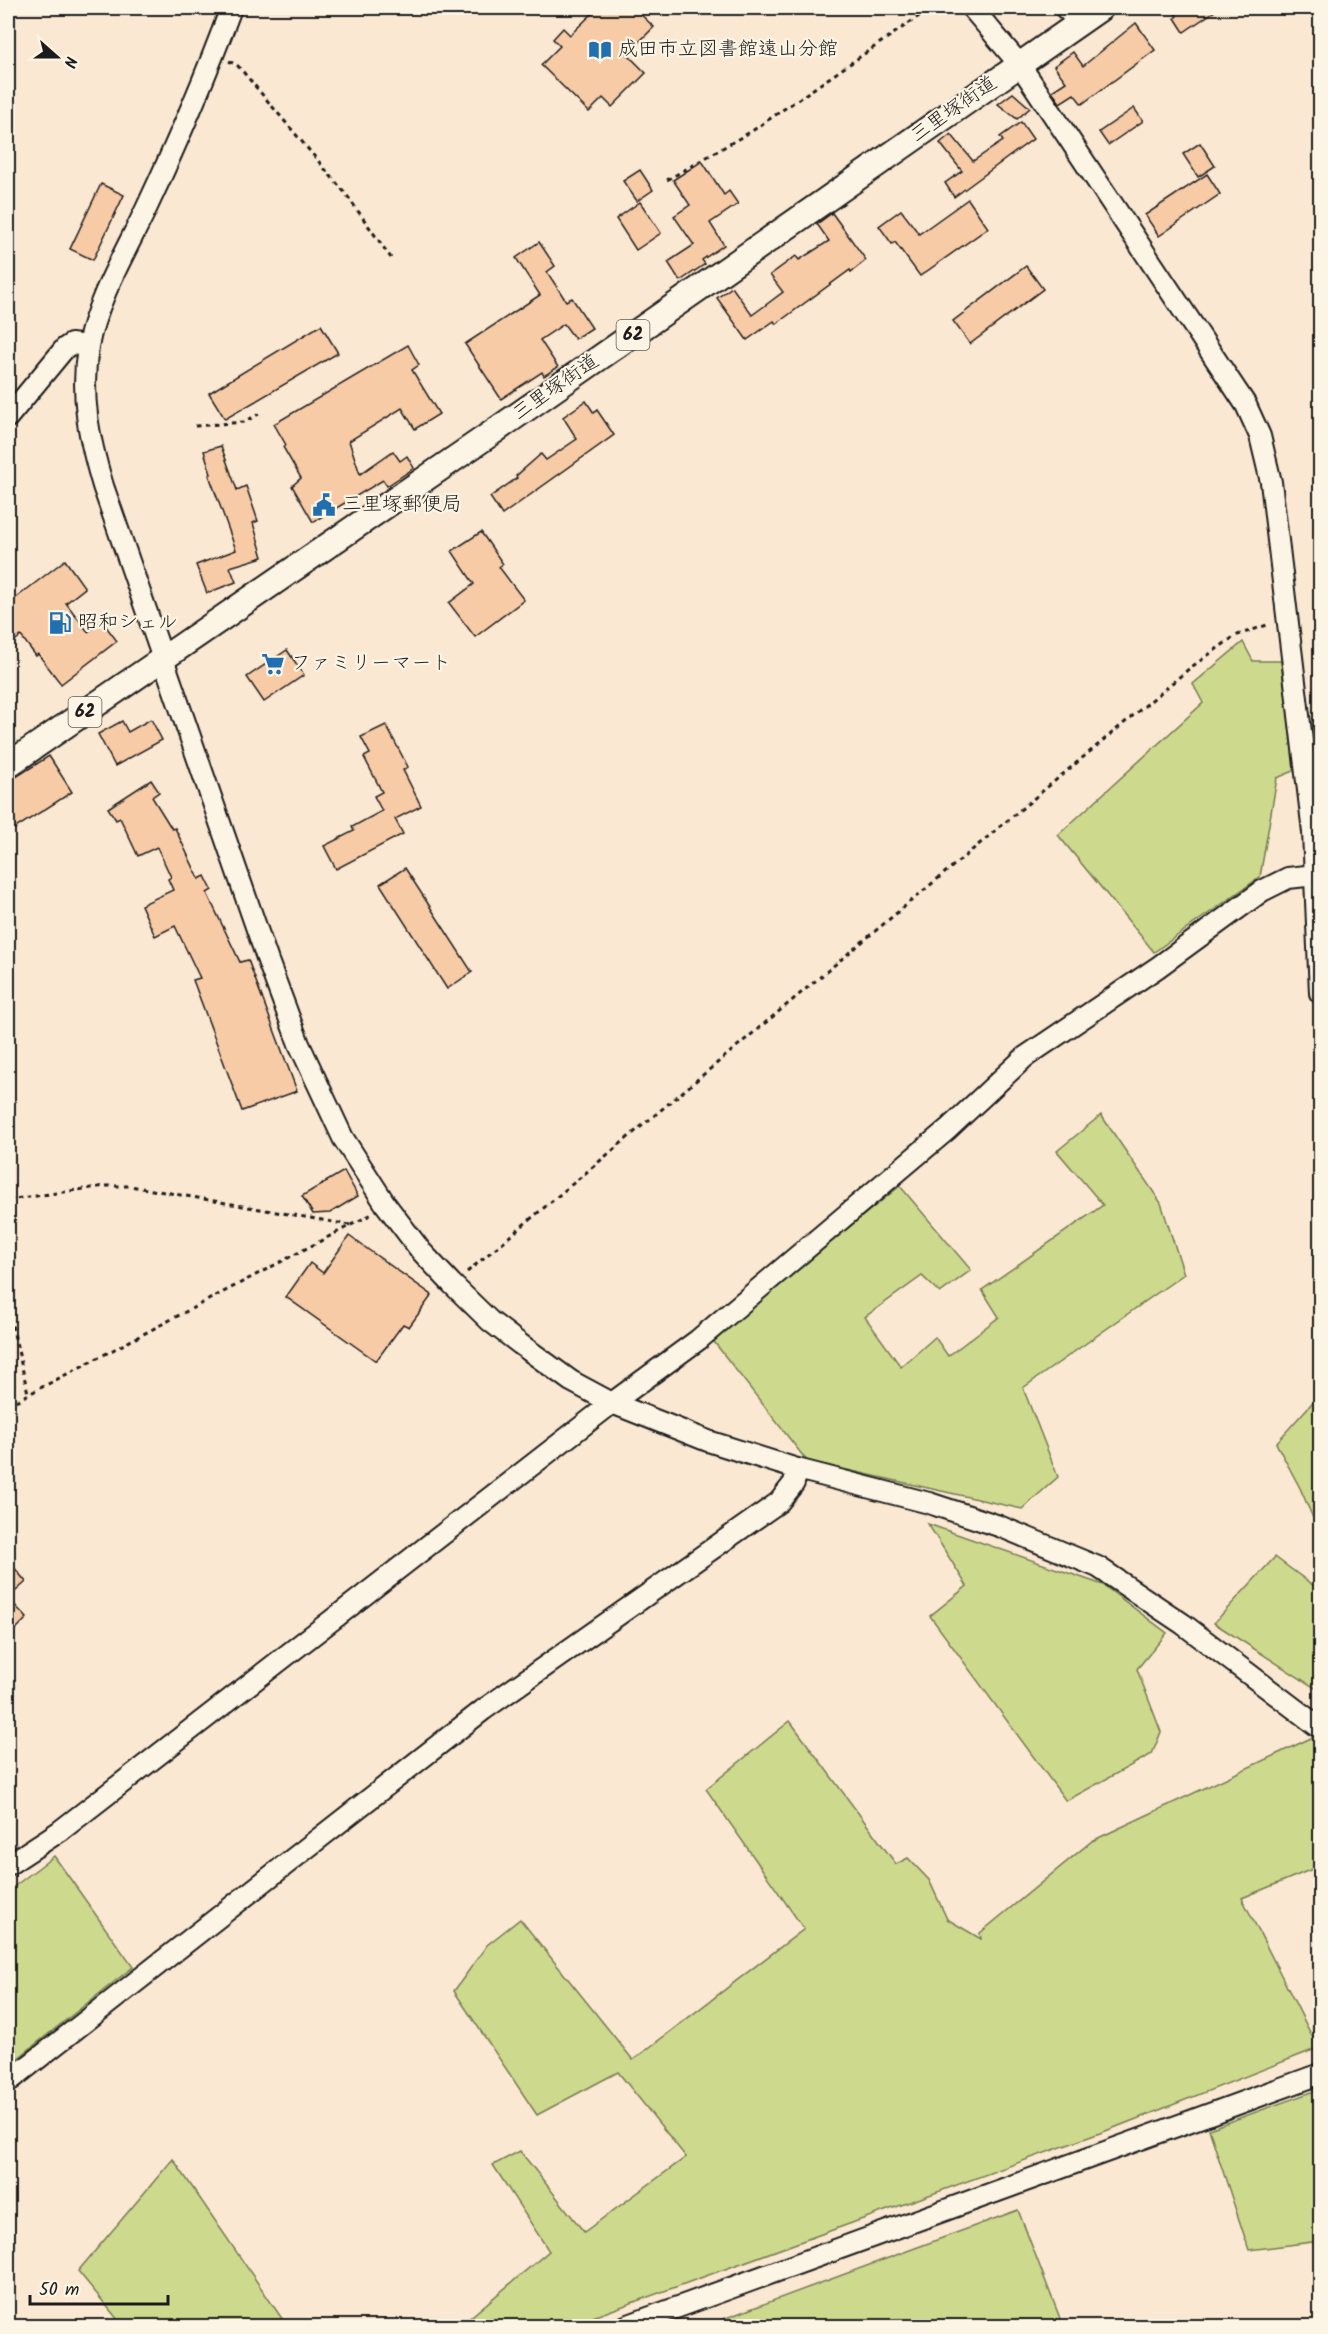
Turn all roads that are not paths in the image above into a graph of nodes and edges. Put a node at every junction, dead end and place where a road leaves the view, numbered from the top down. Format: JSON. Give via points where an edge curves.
{"nodes":[{"id":1,"x":231,"y":8,"type":"edge"},
{"id":2,"x":972,"y":8,"type":"edge"},
{"id":3,"x":1101,"y":8,"type":"edge"},
{"id":4,"x":1073,"y":15,"type":"edge"},
{"id":5,"x":1020,"y":64,"type":"junction"},
{"id":6,"x":88,"y":346,"type":"junction"},
{"id":7,"x":8,"y":417,"type":"edge"},
{"id":8,"x":163,"y":660,"type":"junction"},
{"id":9,"x":8,"y":765,"type":"edge"},
{"id":10,"x":1316,"y":875,"type":"junction"},
{"id":11,"x":1320,"y":993,"type":"edge"},
{"id":12,"x":612,"y":1403,"type":"junction"},
{"id":13,"x":797,"y":1469,"type":"junction"},
{"id":14,"x":1320,"y":1728,"type":"edge"},
{"id":15,"x":8,"y":1865,"type":"edge"},
{"id":16,"x":1320,"y":2074,"type":"edge"},
{"id":17,"x":8,"y":2082,"type":"edge"},
{"id":18,"x":626,"y":2326,"type":"edge"}],
"edges":[{"from":1,"to":6,"type":"street","via":[[159,182],[92,327]]},
{"from":2,"to":5,"type":"street"},
{"from":3,"to":4,"type":"main road","name":"三里塚街道","number":"62"},
{"from":4,"to":5,"type":"main road","name":"三里塚街道","number":"62"},
{"from":5,"to":8,"type":"main road","name":"三里塚街道","number":"62"},
{"from":5,"to":10,"type":"street","via":[[1246,405],[1260,436],[1271,482]]},
{"from":6,"to":7,"type":"street","via":[[71,344],[65,348]]},
{"from":6,"to":8,"type":"street","via":[[84,385],[88,431]]},
{"from":8,"to":9,"type":"main road","name":"三里塚街道","number":"62"},
{"from":8,"to":12,"type":"street","via":[[299,1044],[343,1138],[386,1205],[452,1284],[520,1344],[572,1381]]},
{"from":10,"to":11,"type":"street"},
{"from":10,"to":12,"type":"street","via":[[1288,878],[1262,891],[1025,1057],[948,1129],[698,1341]]},
{"from":12,"to":13,"type":"street","via":[[708,1441]]},
{"from":12,"to":15,"type":"street","via":[[60,1831]]},
{"from":13,"to":14,"type":"street","via":[[929,1503],[999,1526],[1098,1568],[1183,1624]]},
{"from":13,"to":17,"type":"street","via":[[794,1483],[779,1502],[483,1710]]},
{"from":16,"to":18,"type":"street"}]}
